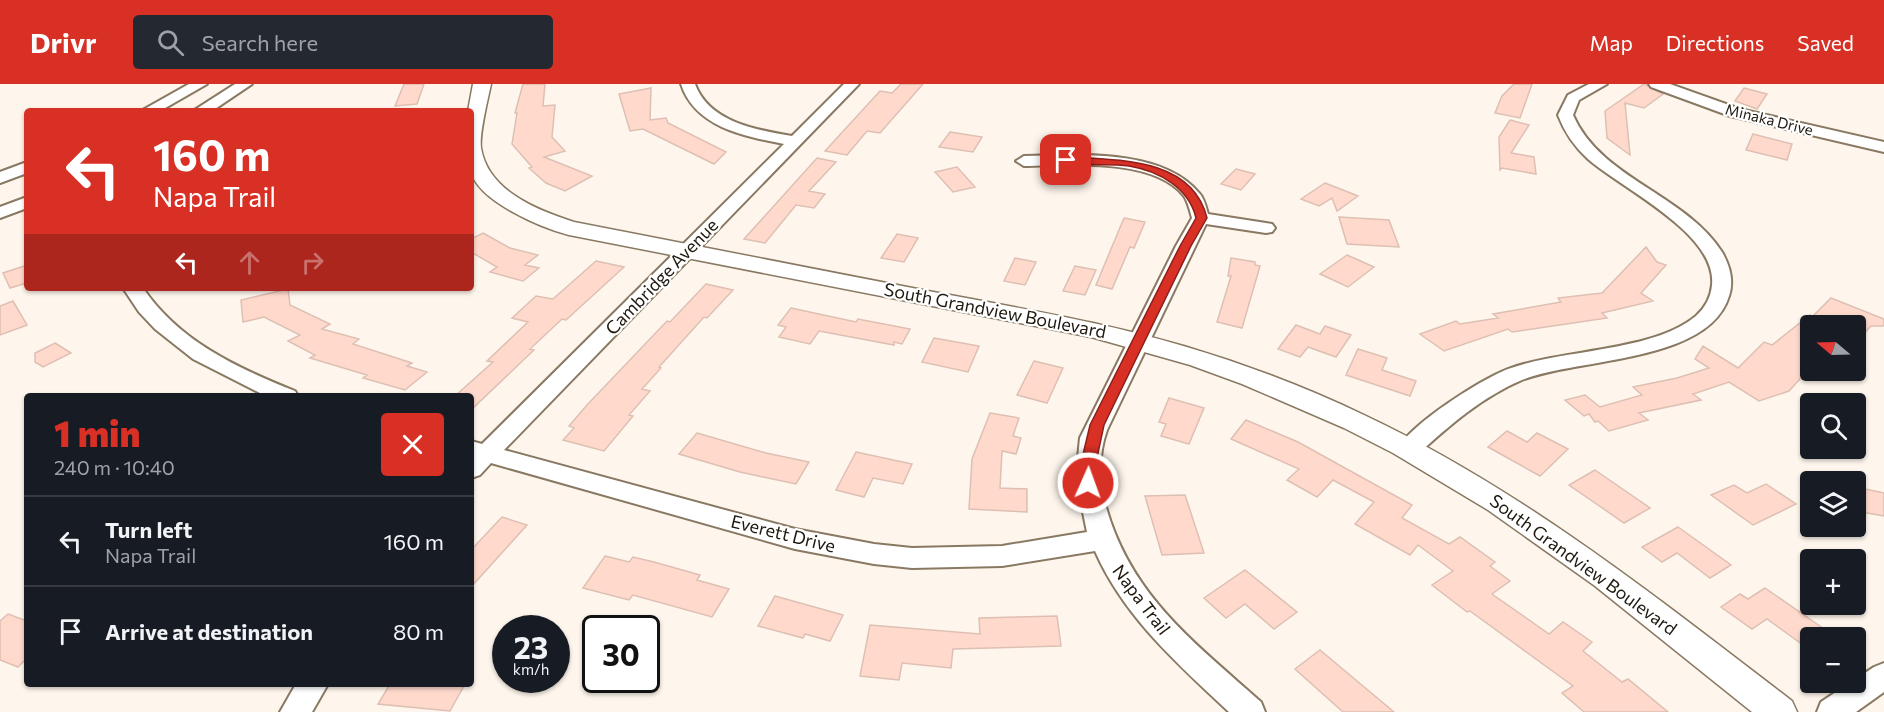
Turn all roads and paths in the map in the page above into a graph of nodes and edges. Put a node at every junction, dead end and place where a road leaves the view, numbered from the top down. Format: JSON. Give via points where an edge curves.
{"nodes":[{"id":1,"x":200,"y":84,"type":"edge"},
{"id":2,"x":244,"y":84,"type":"edge"},
{"id":3,"x":482,"y":84,"type":"edge"},
{"id":4,"x":688,"y":84,"type":"edge"},
{"id":5,"x":852,"y":84,"type":"edge"},
{"id":6,"x":1600,"y":84,"type":"edge"},
{"id":7,"x":1656,"y":84,"type":"edge"},
{"id":8,"x":156,"y":108,"type":"edge"},
{"id":9,"x":206,"y":108,"type":"edge"},
{"id":10,"x":474,"y":129,"type":"edge"},
{"id":11,"x":796,"y":141,"type":"junction"},
{"id":12,"x":1884,"y":147,"type":"edge"},
{"id":13,"x":474,"y":156,"type":"edge"},
{"id":14,"x":1024,"y":161,"type":"dead end"},
{"id":15,"x":24,"y":168,"type":"edge"},
{"id":16,"x":0,"y":178,"type":"edge"},
{"id":17,"x":24,"y":203,"type":"edge"},
{"id":18,"x":0,"y":213,"type":"edge"},
{"id":19,"x":1202,"y":218,"type":"junction"},
{"id":20,"x":1266,"y":228,"type":"dead end"},
{"id":21,"x":686,"y":252,"type":"junction"},
{"id":22,"x":135,"y":291,"type":"edge"},
{"id":23,"x":1138,"y":340,"type":"junction"},
{"id":24,"x":280,"y":393,"type":"edge"},
{"id":25,"x":1410,"y":448,"type":"junction"},
{"id":26,"x":476,"y":457,"type":"edge"},
{"id":27,"x":1102,"y":540,"type":"junction"},
{"id":28,"x":1884,"y":676,"type":"edge"},
{"id":29,"x":311,"y":687,"type":"edge"},
{"id":30,"x":295,"y":712,"type":"edge"},
{"id":31,"x":1250,"y":712,"type":"edge"},
{"id":32,"x":1779,"y":712,"type":"edge"},
{"id":33,"x":1832,"y":712,"type":"edge"}],
"edges":[{"from":1,"to":8,"type":"street"},
{"from":2,"to":9,"type":"street"},
{"from":3,"to":10,"type":"street","name":"South Grandview Boulevard"},
{"from":4,"to":11,"type":"street","via":[[697,103],[720,120],[747,131]]},
{"from":5,"to":11,"type":"street","name":"Cambridge Avenue"},
{"from":6,"to":25,"type":"street","via":[[1581,91],[1568,103],[1568,128],[1593,155],[1672,211],[1704,240],[1722,279],[1714,308],[1701,322],[1673,337],[1544,365],[1489,386],[1466,399]]},
{"from":7,"to":12,"type":"street","name":"Minaka Drive","via":[[1735,113]]},
{"from":11,"to":21,"type":"street","name":"Cambridge Avenue"},
{"from":13,"to":21,"type":"street","name":"South Grandview Boulevard","via":[[484,179],[523,210],[569,228]]},
{"from":14,"to":19,"type":"street","via":[[1110,161],[1142,166],[1172,178],[1186,189],[1198,203]]},
{"from":15,"to":16,"type":"street"},
{"from":17,"to":18,"type":"street"},
{"from":19,"to":20,"type":"street"},
{"from":19,"to":23,"type":"street","name":"Napa Trail"},
{"from":21,"to":23,"type":"street","name":"South Grandview Boulevard"},
{"from":21,"to":26,"type":"street","name":"Cambridge Avenue"},
{"from":22,"to":24,"type":"street","via":[[148,311],[191,347],[227,369]]},
{"from":23,"to":25,"type":"street","name":"South Grandview Boulevard","via":[[1281,387]]},
{"from":23,"to":27,"type":"street","name":"Napa Trail","via":[[1092,441],[1087,467],[1094,517]]},
{"from":25,"to":32,"type":"street","name":"South Grandview Boulevard","via":[[1566,547]]},
{"from":26,"to":27,"type":"street","name":"Everett Drive","via":[[795,539],[874,554],[912,558],[1002,556]]},
{"from":27,"to":31,"type":"street","name":"Napa Trail","via":[[1139,603],[1173,642]]},
{"from":28,"to":33,"type":"street"},
{"from":29,"to":30,"type":"street"}]}
